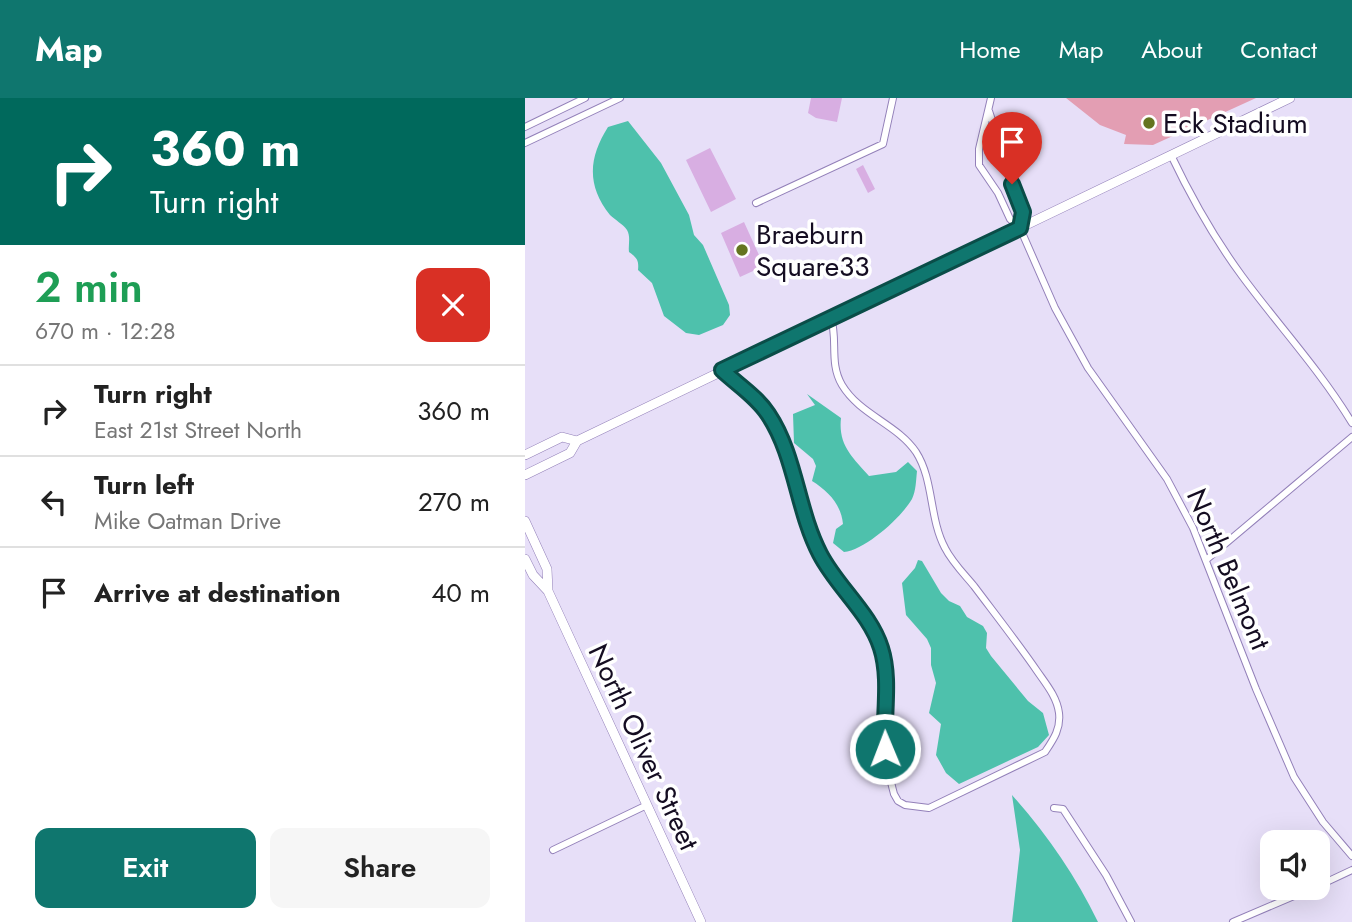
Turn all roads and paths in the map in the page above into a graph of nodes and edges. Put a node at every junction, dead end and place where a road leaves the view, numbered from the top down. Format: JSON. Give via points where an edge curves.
{"nodes":[{"id":1,"x":585,"y":98,"type":"edge"},
{"id":2,"x":620,"y":98,"type":"edge"},
{"id":3,"x":893,"y":98,"type":"edge"},
{"id":4,"x":991,"y":98,"type":"edge"},
{"id":5,"x":1290,"y":98,"type":"edge"},
{"id":6,"x":989,"y":111,"type":"junction"},
{"id":7,"x":525,"y":127,"type":"edge"},
{"id":8,"x":525,"y":143,"type":"edge"},
{"id":9,"x":1171,"y":155,"type":"junction"},
{"id":10,"x":755,"y":203,"type":"dead end"},
{"id":11,"x":1020,"y":228,"type":"junction"},
{"id":12,"x":831,"y":318,"type":"junction"},
{"id":13,"x":722,"y":370,"type":"junction"},
{"id":14,"x":1352,"y":423,"type":"edge"},
{"id":15,"x":1352,"y":437,"type":"edge"},
{"id":16,"x":577,"y":441,"type":"junction"},
{"id":17,"x":525,"y":454,"type":"edge"},
{"id":18,"x":525,"y":475,"type":"edge"},
{"id":19,"x":525,"y":521,"type":"edge"},
{"id":20,"x":525,"y":559,"type":"edge"},
{"id":21,"x":1206,"y":560,"type":"junction"},
{"id":22,"x":548,"y":591,"type":"junction"},
{"id":23,"x":647,"y":805,"type":"junction"},
{"id":24,"x":1054,"y":808,"type":"dead end"},
{"id":25,"x":554,"y":849,"type":"dead end"},
{"id":26,"x":1352,"y":856,"type":"edge"},
{"id":27,"x":1352,"y":870,"type":"edge"},
{"id":28,"x":1330,"y":880,"type":"edge"},
{"id":29,"x":1285,"y":900,"type":"edge"},
{"id":30,"x":701,"y":922,"type":"edge"},
{"id":31,"x":1131,"y":922,"type":"edge"},
{"id":32,"x":1233,"y":922,"type":"edge"}],
"edges":[{"from":1,"to":7,"type":"street"},
{"from":2,"to":8,"type":"street"},
{"from":3,"to":10,"type":"street","via":[[883,144]]},
{"from":4,"to":6,"type":"street"},
{"from":5,"to":9,"type":"main road"},
{"from":6,"to":11,"type":"street","via":[[1023,212]]},
{"from":6,"to":11,"type":"street","via":[[979,165]]},
{"from":9,"to":11,"type":"main road"},
{"from":9,"to":14,"type":"street","via":[[1241,276],[1296,343]]},
{"from":11,"to":12,"type":"main road"},
{"from":11,"to":21,"type":"street","name":"North Belmont","via":[[1088,368],[1167,480]]},
{"from":12,"to":13,"type":"main road"},
{"from":12,"to":13,"type":"street","via":[[834,363],[841,384],[916,452],[925,472],[937,532],[947,551],[1022,649],[1053,695],[1059,714],[1056,736],[1045,752],[929,808],[905,805],[894,794],[886,763],[881,646],[818,552],[770,417]]},
{"from":13,"to":16,"type":"main road"},
{"from":15,"to":21,"type":"street"},
{"from":16,"to":17,"type":"main road","via":[[562,437]]},
{"from":16,"to":18,"type":"main road","via":[[570,453]]},
{"from":19,"to":22,"type":"main road","name":"North Oliver Street","via":[[547,569]]},
{"from":20,"to":22,"type":"main road","name":"North Oliver Street"},
{"from":21,"to":26,"type":"street","name":"North Belmont","via":[[1294,777]]},
{"from":22,"to":23,"type":"main road","name":"North Oliver Street"},
{"from":23,"to":25,"type":"street"},
{"from":23,"to":30,"type":"main road","name":"North Oliver Street"},
{"from":24,"to":31,"type":"street","via":[[1063,809]]},
{"from":27,"to":28,"type":"street"},
{"from":29,"to":32,"type":"street"}]}
